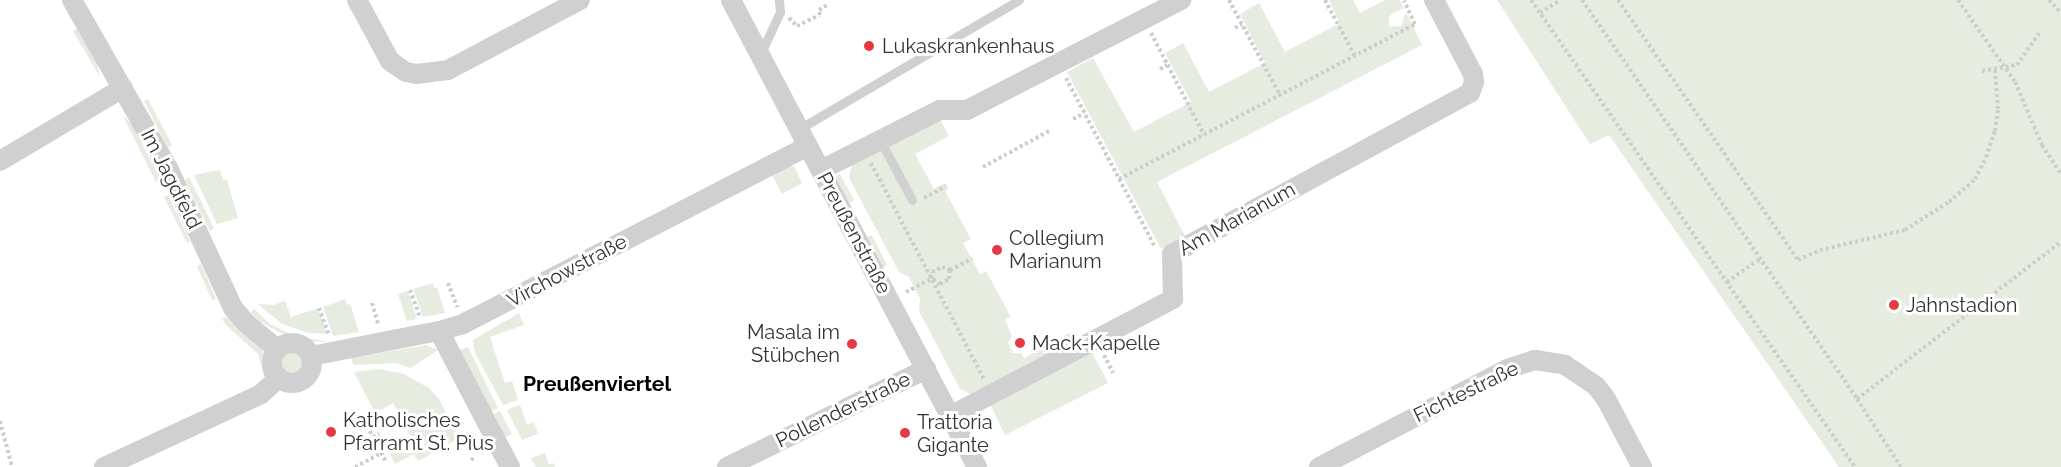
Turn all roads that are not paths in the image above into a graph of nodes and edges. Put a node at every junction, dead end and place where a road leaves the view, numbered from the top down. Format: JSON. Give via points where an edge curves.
{"nodes":[{"id":1,"x":72,"y":0,"type":"edge"},
{"id":2,"x":357,"y":0,"type":"edge"},
{"id":3,"x":580,"y":0,"type":"edge"},
{"id":4,"x":731,"y":0,"type":"edge"},
{"id":5,"x":1019,"y":0,"type":"edge"},
{"id":6,"x":1181,"y":0,"type":"edge"},
{"id":7,"x":1434,"y":0,"type":"edge"},
{"id":8,"x":780,"y":5,"type":"edge"},
{"id":9,"x":760,"y":55,"type":"junction"},
{"id":10,"x":123,"y":88,"type":"junction"},
{"id":11,"x":804,"y":137,"type":"junction"},
{"id":12,"x":872,"y":144,"type":"junction"},
{"id":13,"x":0,"y":161,"type":"edge"},
{"id":14,"x":821,"y":170,"type":"junction"},
{"id":15,"x":912,"y":200,"type":"dead end"},
{"id":16,"x":439,"y":332,"type":"junction"},
{"id":17,"x":277,"y":349,"type":"junction"},
{"id":18,"x":311,"y":356,"type":"junction"},
{"id":19,"x":926,"y":369,"type":"junction"},
{"id":20,"x":279,"y":378,"type":"junction"},
{"id":21,"x":950,"y":416,"type":"junction"},
{"id":22,"x":104,"y":467,"type":"edge"},
{"id":23,"x":510,"y":467,"type":"edge"},
{"id":24,"x":727,"y":467,"type":"edge"},
{"id":25,"x":977,"y":467,"type":"edge"},
{"id":26,"x":1319,"y":467,"type":"edge"},
{"id":27,"x":1642,"y":467,"type":"edge"}],
"edges":[{"from":1,"to":10,"type":"street","name":"Im Jagdfeld"},
{"from":2,"to":3,"type":"street","via":[[390,61],[416,74],[448,70]]},
{"from":4,"to":9,"type":"street","name":"Preußenstraße"},
{"from":5,"to":11,"type":"lane"},
{"from":6,"to":12,"type":"street","via":[[1055,57],[967,111],[940,110]]},
{"from":7,"to":21,"type":"street","name":"Am Marianum","via":[[1473,74],[1470,93],[1172,254],[1173,300]]},
{"from":8,"to":9,"type":"lane"},
{"from":9,"to":11,"type":"street","name":"Preußenstraße"},
{"from":10,"to":13,"type":"street"},
{"from":10,"to":17,"type":"street","name":"Im Jagdfeld","via":[[169,170],[233,308]]},
{"from":11,"to":14,"type":"street","name":"Preußenstraße"},
{"from":11,"to":16,"type":"street","name":"Virchowstraße","via":[[486,313]]},
{"from":12,"to":14,"type":"street"},
{"from":12,"to":15,"type":"lane"},
{"from":14,"to":19,"type":"street","name":"Preußenstraße"},
{"from":16,"to":18,"type":"street","name":"Virchowstraße"},
{"from":16,"to":23,"type":"street"},
{"from":17,"to":18,"type":"street","via":[[296,343]]},
{"from":17,"to":20,"type":"street","via":[[272,368]]},
{"from":18,"to":20,"type":"street","via":[[311,369],[304,379],[291,383]]},
{"from":19,"to":21,"type":"street","name":"Preußenstraße"},
{"from":19,"to":24,"type":"street","name":"Pollenderstraße"},
{"from":20,"to":22,"type":"street","via":[[261,394]]},
{"from":21,"to":25,"type":"street","name":"Preußenstraße"},
{"from":26,"to":27,"type":"street","name":"Fichtestraße","via":[[1507,369],[1535,360],[1565,365],[1596,386]]}]}
